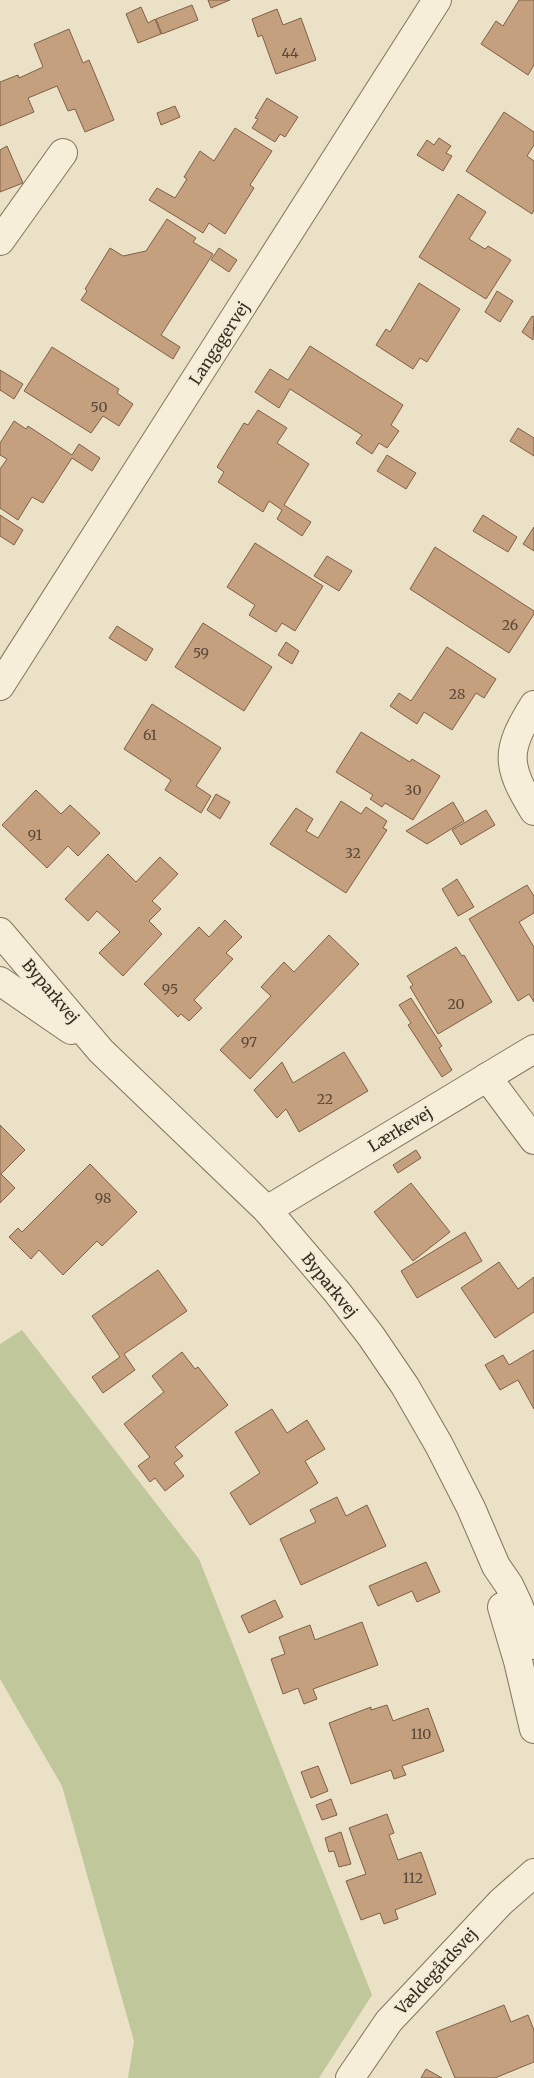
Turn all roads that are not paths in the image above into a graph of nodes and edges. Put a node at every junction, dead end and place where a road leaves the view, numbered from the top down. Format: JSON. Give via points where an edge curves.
{"nodes":[{"id":1,"x":429,"y":3,"type":"edge"},
{"id":2,"x":62,"y":153,"type":"dead end"},
{"id":3,"x":0,"y":241,"type":"edge"},
{"id":4,"x":0,"y":686,"type":"edge"},
{"id":5,"x":534,"y":705,"type":"edge"},
{"id":6,"x":534,"y":812,"type":"edge"},
{"id":7,"x":0,"y":932,"type":"edge"},
{"id":8,"x":0,"y":981,"type":"edge"},
{"id":9,"x":534,"y":1049,"type":"edge"},
{"id":10,"x":101,"y":1051,"type":"junction"},
{"id":11,"x":487,"y":1077,"type":"junction"},
{"id":12,"x":534,"y":1140,"type":"edge"},
{"id":13,"x":267,"y":1210,"type":"junction"},
{"id":14,"x":496,"y":1566,"type":"junction"},
{"id":15,"x":534,"y":1645,"type":"edge"},
{"id":16,"x":534,"y":1729,"type":"edge"},
{"id":17,"x":534,"y":1873,"type":"edge"},
{"id":18,"x":350,"y":2078,"type":"edge"}],
"edges":[{"from":1,"to":4,"type":"street","name":"Langagervej"},
{"from":2,"to":3,"type":"street"},
{"from":5,"to":6,"type":"street","via":[[518,730],[513,746],[518,786]]},
{"from":7,"to":10,"type":"street","name":"Byparkvej"},
{"from":8,"to":10,"type":"street","name":"Byparkvej"},
{"from":9,"to":11,"type":"street","name":"Lærkevej"},
{"from":10,"to":13,"type":"street","name":"Byparkvej"},
{"from":11,"to":12,"type":"street"},
{"from":11,"to":13,"type":"street","name":"Lærkevej"},
{"from":13,"to":14,"type":"street","name":"Byparkvej","via":[[337,1292],[405,1386],[471,1508]]},
{"from":14,"to":15,"type":"street","name":"Byparkvej","via":[[509,1585]]},
{"from":14,"to":16,"type":"street","name":"Byparkvej","via":[[499,1597]]},
{"from":17,"to":18,"type":"street","name":"Vældegårdsvej","via":[[501,1902],[389,2021]]}]}
